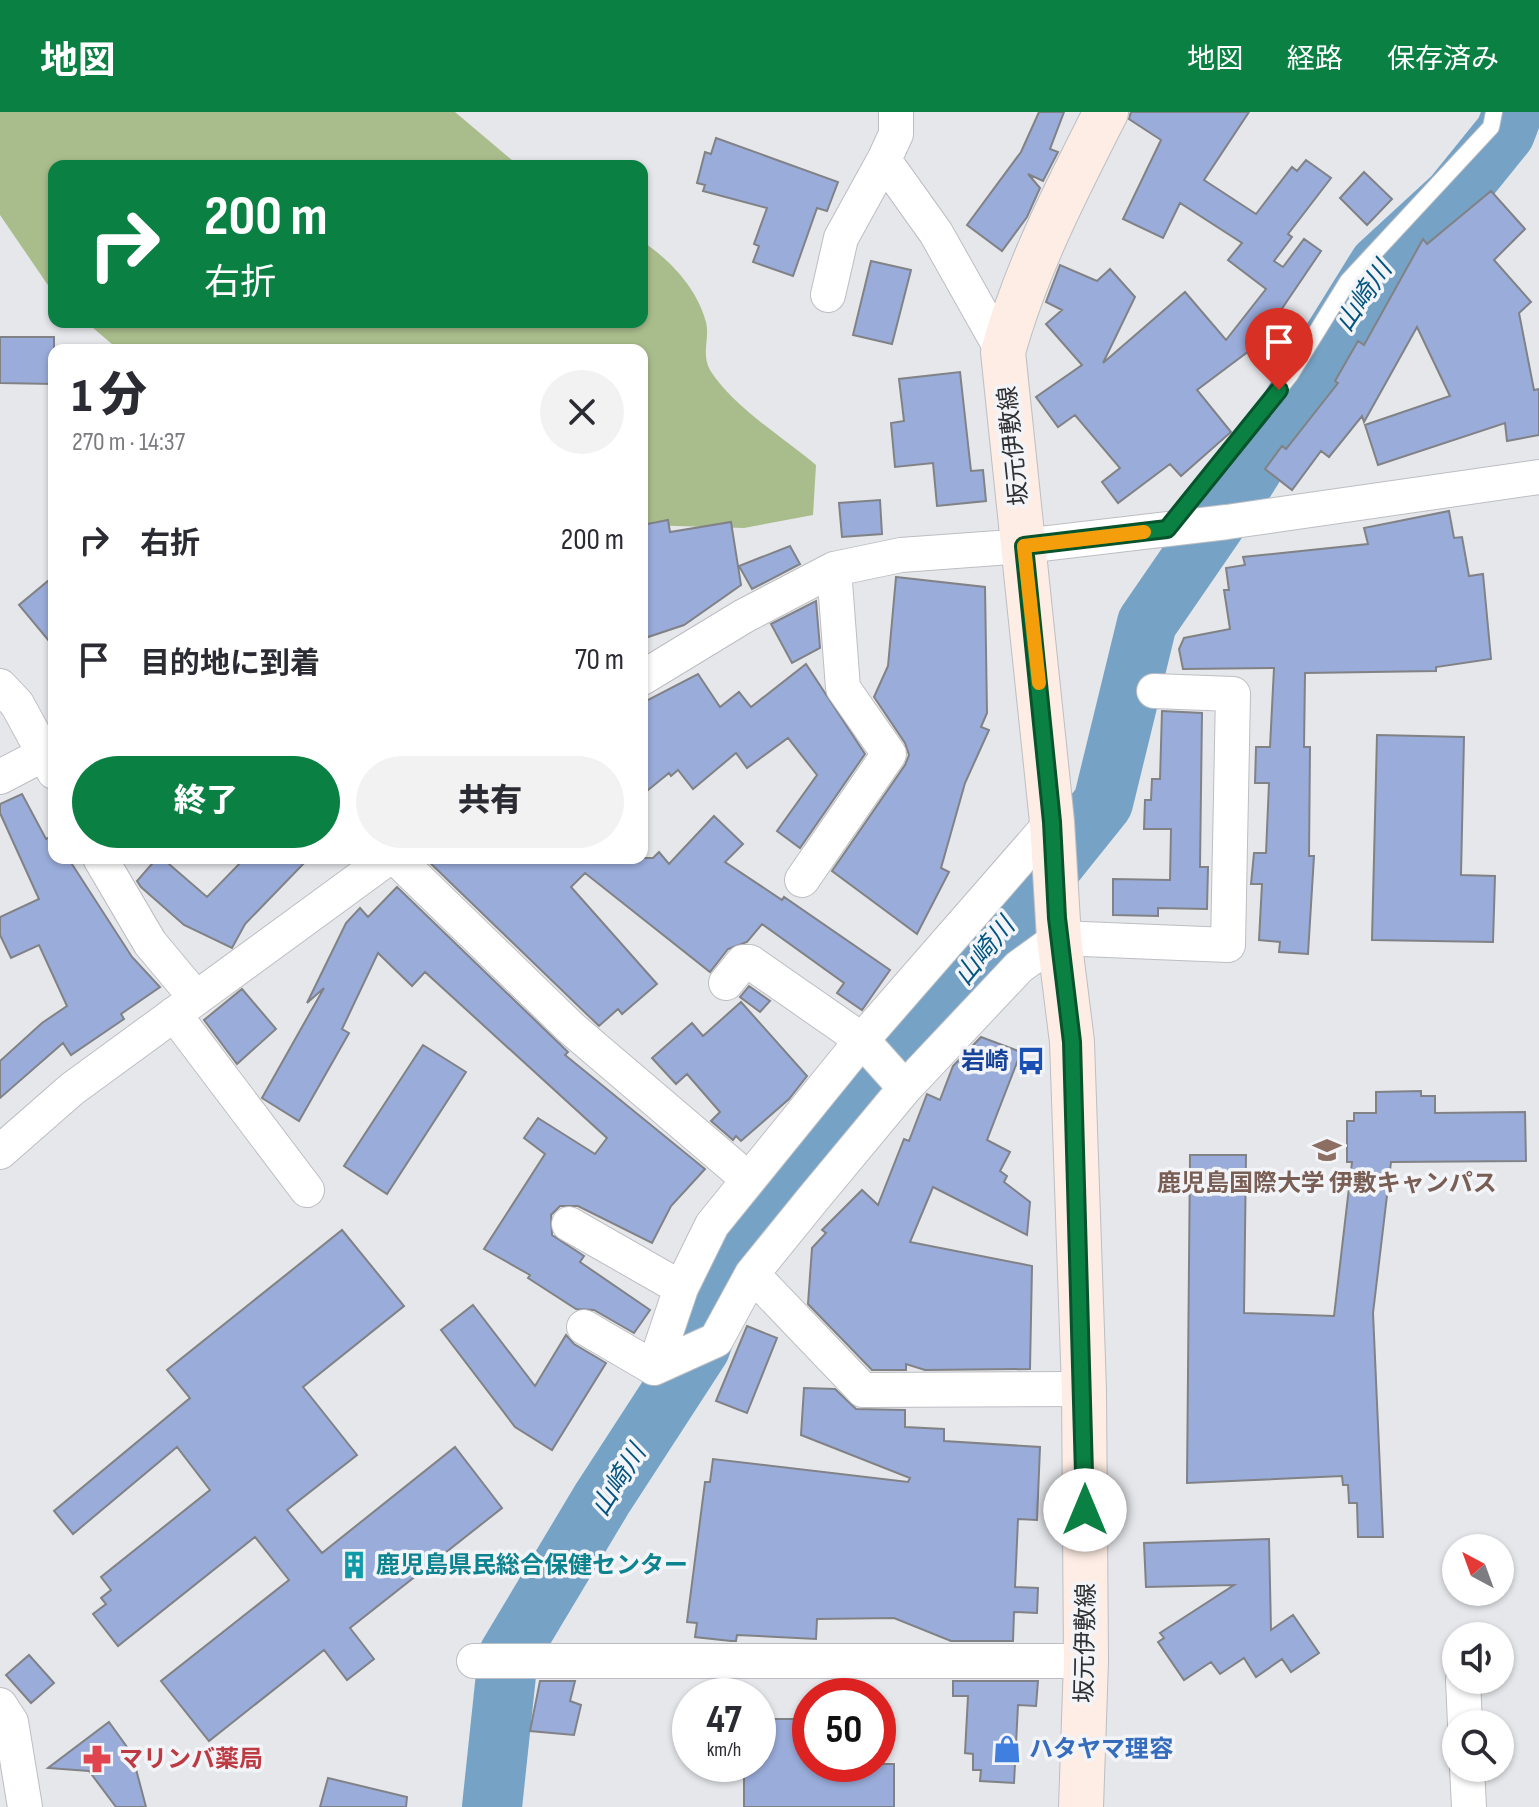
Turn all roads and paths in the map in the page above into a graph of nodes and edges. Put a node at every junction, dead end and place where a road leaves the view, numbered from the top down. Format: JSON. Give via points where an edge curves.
{"nodes":[{"id":1,"x":896,"y":112,"type":"edge"},
{"id":2,"x":1106,"y":112,"type":"edge"},
{"id":3,"x":1494,"y":112,"type":"edge"},
{"id":4,"x":884,"y":160,"type":"junction"},
{"id":5,"x":828,"y":295,"type":"dead end"},
{"id":6,"x":1003,"y":352,"type":"junction"},
{"id":7,"x":1539,"y":477,"type":"edge"},
{"id":8,"x":1167,"y":529,"type":"junction"},
{"id":9,"x":1024,"y":546,"type":"junction"},
{"id":10,"x":834,"y":569,"type":"junction"},
{"id":11,"x":648,"y":674,"type":"edge"},
{"id":12,"x":1,"y":688,"type":"edge"},
{"id":13,"x":1154,"y":691,"type":"dead end"},
{"id":14,"x":48,"y":761,"type":"edge"},
{"id":15,"x":48,"y":763,"type":"edge"},
{"id":16,"x":0,"y":777,"type":"edge"},
{"id":17,"x":1052,"y":827,"type":"junction"},
{"id":18,"x":104,"y":864,"type":"edge"},
{"id":19,"x":380,"y":864,"type":"edge"},
{"id":20,"x":402,"y":864,"type":"edge"},
{"id":21,"x":802,"y":880,"type":"dead end"},
{"id":22,"x":1058,"y":928,"type":"junction"},
{"id":23,"x":726,"y":983,"type":"dead end"},
{"id":24,"x":185,"y":1006,"type":"junction"},
{"id":25,"x":862,"y":1040,"type":"junction"},
{"id":26,"x":905,"y":1088,"type":"junction"},
{"id":27,"x":0,"y":1152,"type":"edge"},
{"id":28,"x":748,"y":1179,"type":"junction"},
{"id":29,"x":307,"y":1190,"type":"dead end"},
{"id":30,"x":569,"y":1224,"type":"dead end"},
{"id":31,"x":752,"y":1274,"type":"junction"},
{"id":32,"x":681,"y":1288,"type":"junction"},
{"id":33,"x":584,"y":1327,"type":"dead end"},
{"id":34,"x":654,"y":1368,"type":"junction"},
{"id":35,"x":1084,"y":1389,"type":"junction"},
{"id":36,"x":474,"y":1661,"type":"dead end"},
{"id":37,"x":1086,"y":1661,"type":"junction"},
{"id":38,"x":0,"y":1705,"type":"edge"},
{"id":39,"x":1468,"y":1782,"type":"edge"},
{"id":40,"x":25,"y":1807,"type":"edge"},
{"id":41,"x":1081,"y":1807,"type":"edge"},
{"id":42,"x":1469,"y":1807,"type":"edge"}],
"edges":[{"from":1,"to":4,"type":"street","via":[[896,134]]},
{"from":2,"to":6,"type":"main road","name":"坂元伊敷線","via":[[1055,216]]},
{"from":3,"to":8,"type":"lane","via":[[1491,127],[1348,281],[1290,375]]},
{"from":4,"to":5,"type":"street","via":[[841,238]]},
{"from":4,"to":6,"type":"street","via":[[936,233]]},
{"from":6,"to":9,"type":"main road","name":"坂元伊敷線"},
{"from":7,"to":8,"type":"street"},
{"from":8,"to":9,"type":"street"},
{"from":9,"to":10,"type":"street","via":[[901,555]]},
{"from":9,"to":17,"type":"main road","name":"坂元伊敷線"},
{"from":10,"to":11,"type":"street"},
{"from":10,"to":21,"type":"street","via":[[843,688],[889,754]]},
{"from":12,"to":14,"type":"street","via":[[17,704]]},
{"from":13,"to":22,"type":"street","via":[[1233,694],[1228,945]]},
{"from":15,"to":16,"type":"street"},
{"from":17,"to":22,"type":"main road","name":"坂元伊敷線"},
{"from":17,"to":25,"type":"street"},
{"from":18,"to":24,"type":"street"},
{"from":19,"to":24,"type":"street"},
{"from":20,"to":28,"type":"street","via":[[571,1028]]},
{"from":22,"to":26,"type":"street"},
{"from":22,"to":35,"type":"main road","name":"坂元伊敷線","via":[[1072,1042]]},
{"from":23,"to":25,"type":"street","via":[[743,962],[750,962]]},
{"from":24,"to":27,"type":"street","via":[[72,1089]]},
{"from":24,"to":29,"type":"street"},
{"from":25,"to":26,"type":"street"},
{"from":25,"to":28,"type":"street"},
{"from":26,"to":31,"type":"street"},
{"from":28,"to":32,"type":"street","via":[[712,1225]]},
{"from":30,"to":32,"type":"street"},
{"from":31,"to":34,"type":"street","via":[[716,1340]]},
{"from":31,"to":35,"type":"street","via":[[863,1390]]},
{"from":32,"to":34,"type":"street"},
{"from":33,"to":34,"type":"street"},
{"from":35,"to":37,"type":"main road","name":"坂元伊敷線"},
{"from":36,"to":37,"type":"street"},
{"from":37,"to":41,"type":"main road","name":"坂元伊敷線"},
{"from":38,"to":40,"type":"street","via":[[11,1722]]},
{"from":39,"to":42,"type":"street"}]}
